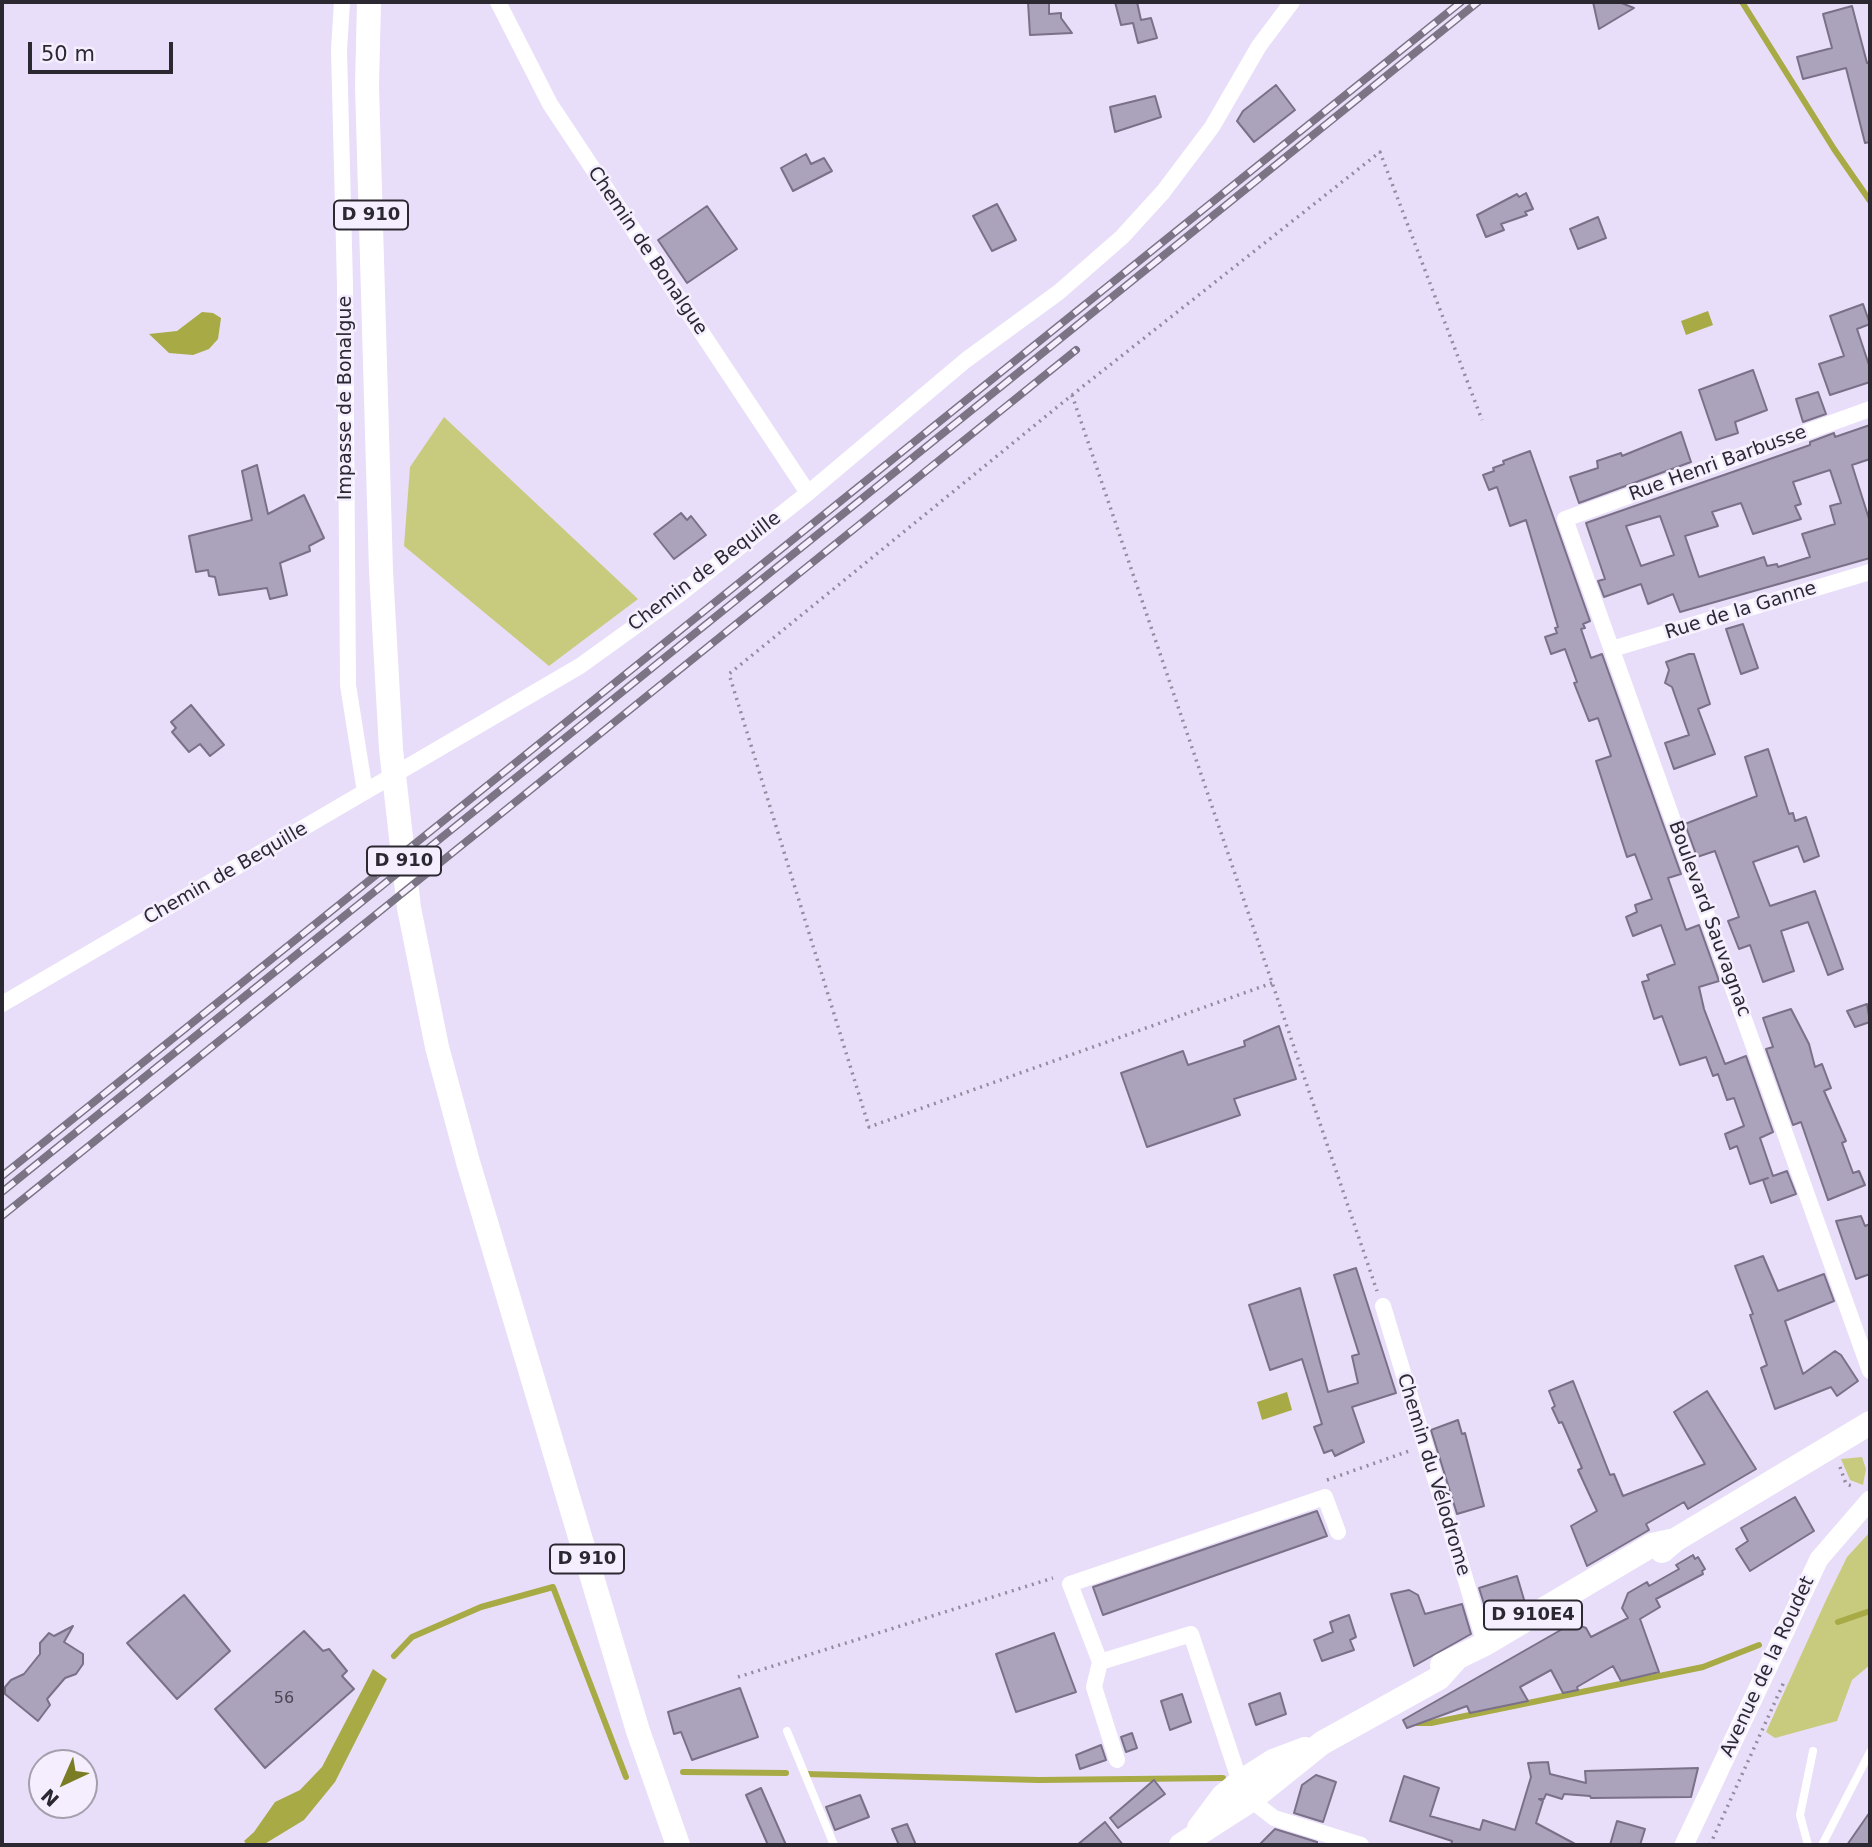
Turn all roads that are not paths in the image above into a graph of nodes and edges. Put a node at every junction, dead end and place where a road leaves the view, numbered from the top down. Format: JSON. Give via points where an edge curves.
{"nodes":[{"id":1,"x":342,"y":2,"type":"edge"},
{"id":2,"x":369,"y":2,"type":"edge"},
{"id":3,"x":499,"y":2,"type":"edge"},
{"id":4,"x":1292,"y":2,"type":"edge"},
{"id":5,"x":1870,"y":409,"type":"edge"},
{"id":6,"x":808,"y":493,"type":"junction"},
{"id":7,"x":1565,"y":519,"type":"joint"},
{"id":8,"x":1870,"y":572,"type":"edge"},
{"id":9,"x":1612,"y":649,"type":"junction"},
{"id":10,"x":365,"y":792,"type":"junction"},
{"id":11,"x":2,"y":1004,"type":"edge"},
{"id":12,"x":1382,"y":1306,"type":"road end"},
{"id":13,"x":1851,"y":1318,"type":"junction"},
{"id":14,"x":1870,"y":1349,"type":"edge"},
{"id":15,"x":1870,"y":1371,"type":"edge"},
{"id":16,"x":1870,"y":1423,"type":"edge"},
{"id":17,"x":1870,"y":1446,"type":"edge"},
{"id":18,"x":1777,"y":1480,"type":"junction"},
{"id":19,"x":1865,"y":1495,"type":"edge"},
{"id":20,"x":1338,"y":1532,"type":"dead end"},
{"id":21,"x":1485,"y":1644,"type":"junction"},
{"id":22,"x":1100,"y":1662,"type":"junction"},
{"id":23,"x":786,"y":1731,"type":"dead end"},
{"id":24,"x":1813,"y":1751,"type":"dead end"},
{"id":25,"x":1870,"y":1752,"type":"edge"},
{"id":26,"x":1117,"y":1760,"type":"dead end"},
{"id":27,"x":1244,"y":1792,"type":"junction"},
{"id":28,"x":1186,"y":1841,"type":"edge"},
{"id":29,"x":677,"y":1842,"type":"edge"},
{"id":30,"x":834,"y":1845,"type":"edge"},
{"id":31,"x":1361,"y":1845,"type":"edge"},
{"id":32,"x":1684,"y":1845,"type":"edge"},
{"id":33,"x":1808,"y":1845,"type":"edge"},
{"id":34,"x":1822,"y":1845,"type":"edge"}],
"edges":[{"from":1,"to":10,"type":"street","name":"Impasse de Bonalgue","via":[[348,685]]},
{"from":2,"to":29,"type":"main road","number":"D 910","via":[[367,86],[381,571],[391,749],[410,908],[437,1047],[503,1283],[638,1731]]},
{"from":3,"to":6,"type":"street","name":"Chemin de Bonalgue","via":[[550,104]]},
{"from":4,"to":6,"type":"street","name":"Chemin de Bequille","via":[[1259,46],[1212,127],[1122,237]]},
{"from":5,"to":7,"type":"street","name":"Rue Henri Barbusse"},
{"from":6,"to":10,"type":"street","name":"Chemin de Bequille","via":[[580,666]]},
{"from":7,"to":9,"type":"street","name":"Boulevard Sauvagnac"},
{"from":8,"to":9,"type":"street","name":"Rue de la Ganne"},
{"from":9,"to":13,"type":"street","name":"Boulevard Sauvagnac"},
{"from":10,"to":11,"type":"street","name":"Chemin de Bequille"},
{"from":12,"to":21,"type":"street","name":"Chemin du Vélodrome"},
{"from":13,"to":14,"type":"street","name":"Boulevard Sauvagnac"},
{"from":13,"to":15,"type":"street","name":"Boulevard Sauvagnac"},
{"from":16,"to":18,"type":"main road","number":"D 910E4"},
{"from":17,"to":18,"type":"main road","number":"D 910E4","via":[[1852,1447]]},
{"from":18,"to":21,"type":"main road","number":"D 910E4","via":[[1675,1540],[1652,1545]]},
{"from":19,"to":32,"type":"street","name":"Avenue de la Roudet","via":[[1819,1559]]},
{"from":20,"to":22,"type":"street","via":[[1325,1497],[1070,1584]]},
{"from":21,"to":27,"type":"main road","number":"D 910E4","via":[[1408,1685],[1394,1702],[1322,1742],[1273,1761]]},
{"from":22,"to":26,"type":"street","via":[[1094,1687]]},
{"from":22,"to":27,"type":"street","via":[[1191,1634]]},
{"from":23,"to":30,"type":"lane"},
{"from":24,"to":33,"type":"lane","via":[[1800,1815]]},
{"from":25,"to":34,"type":"lane"},
{"from":27,"to":28,"type":"main road","number":"D 910E4"},
{"from":27,"to":31,"type":"street","via":[[1274,1818]]}]}
